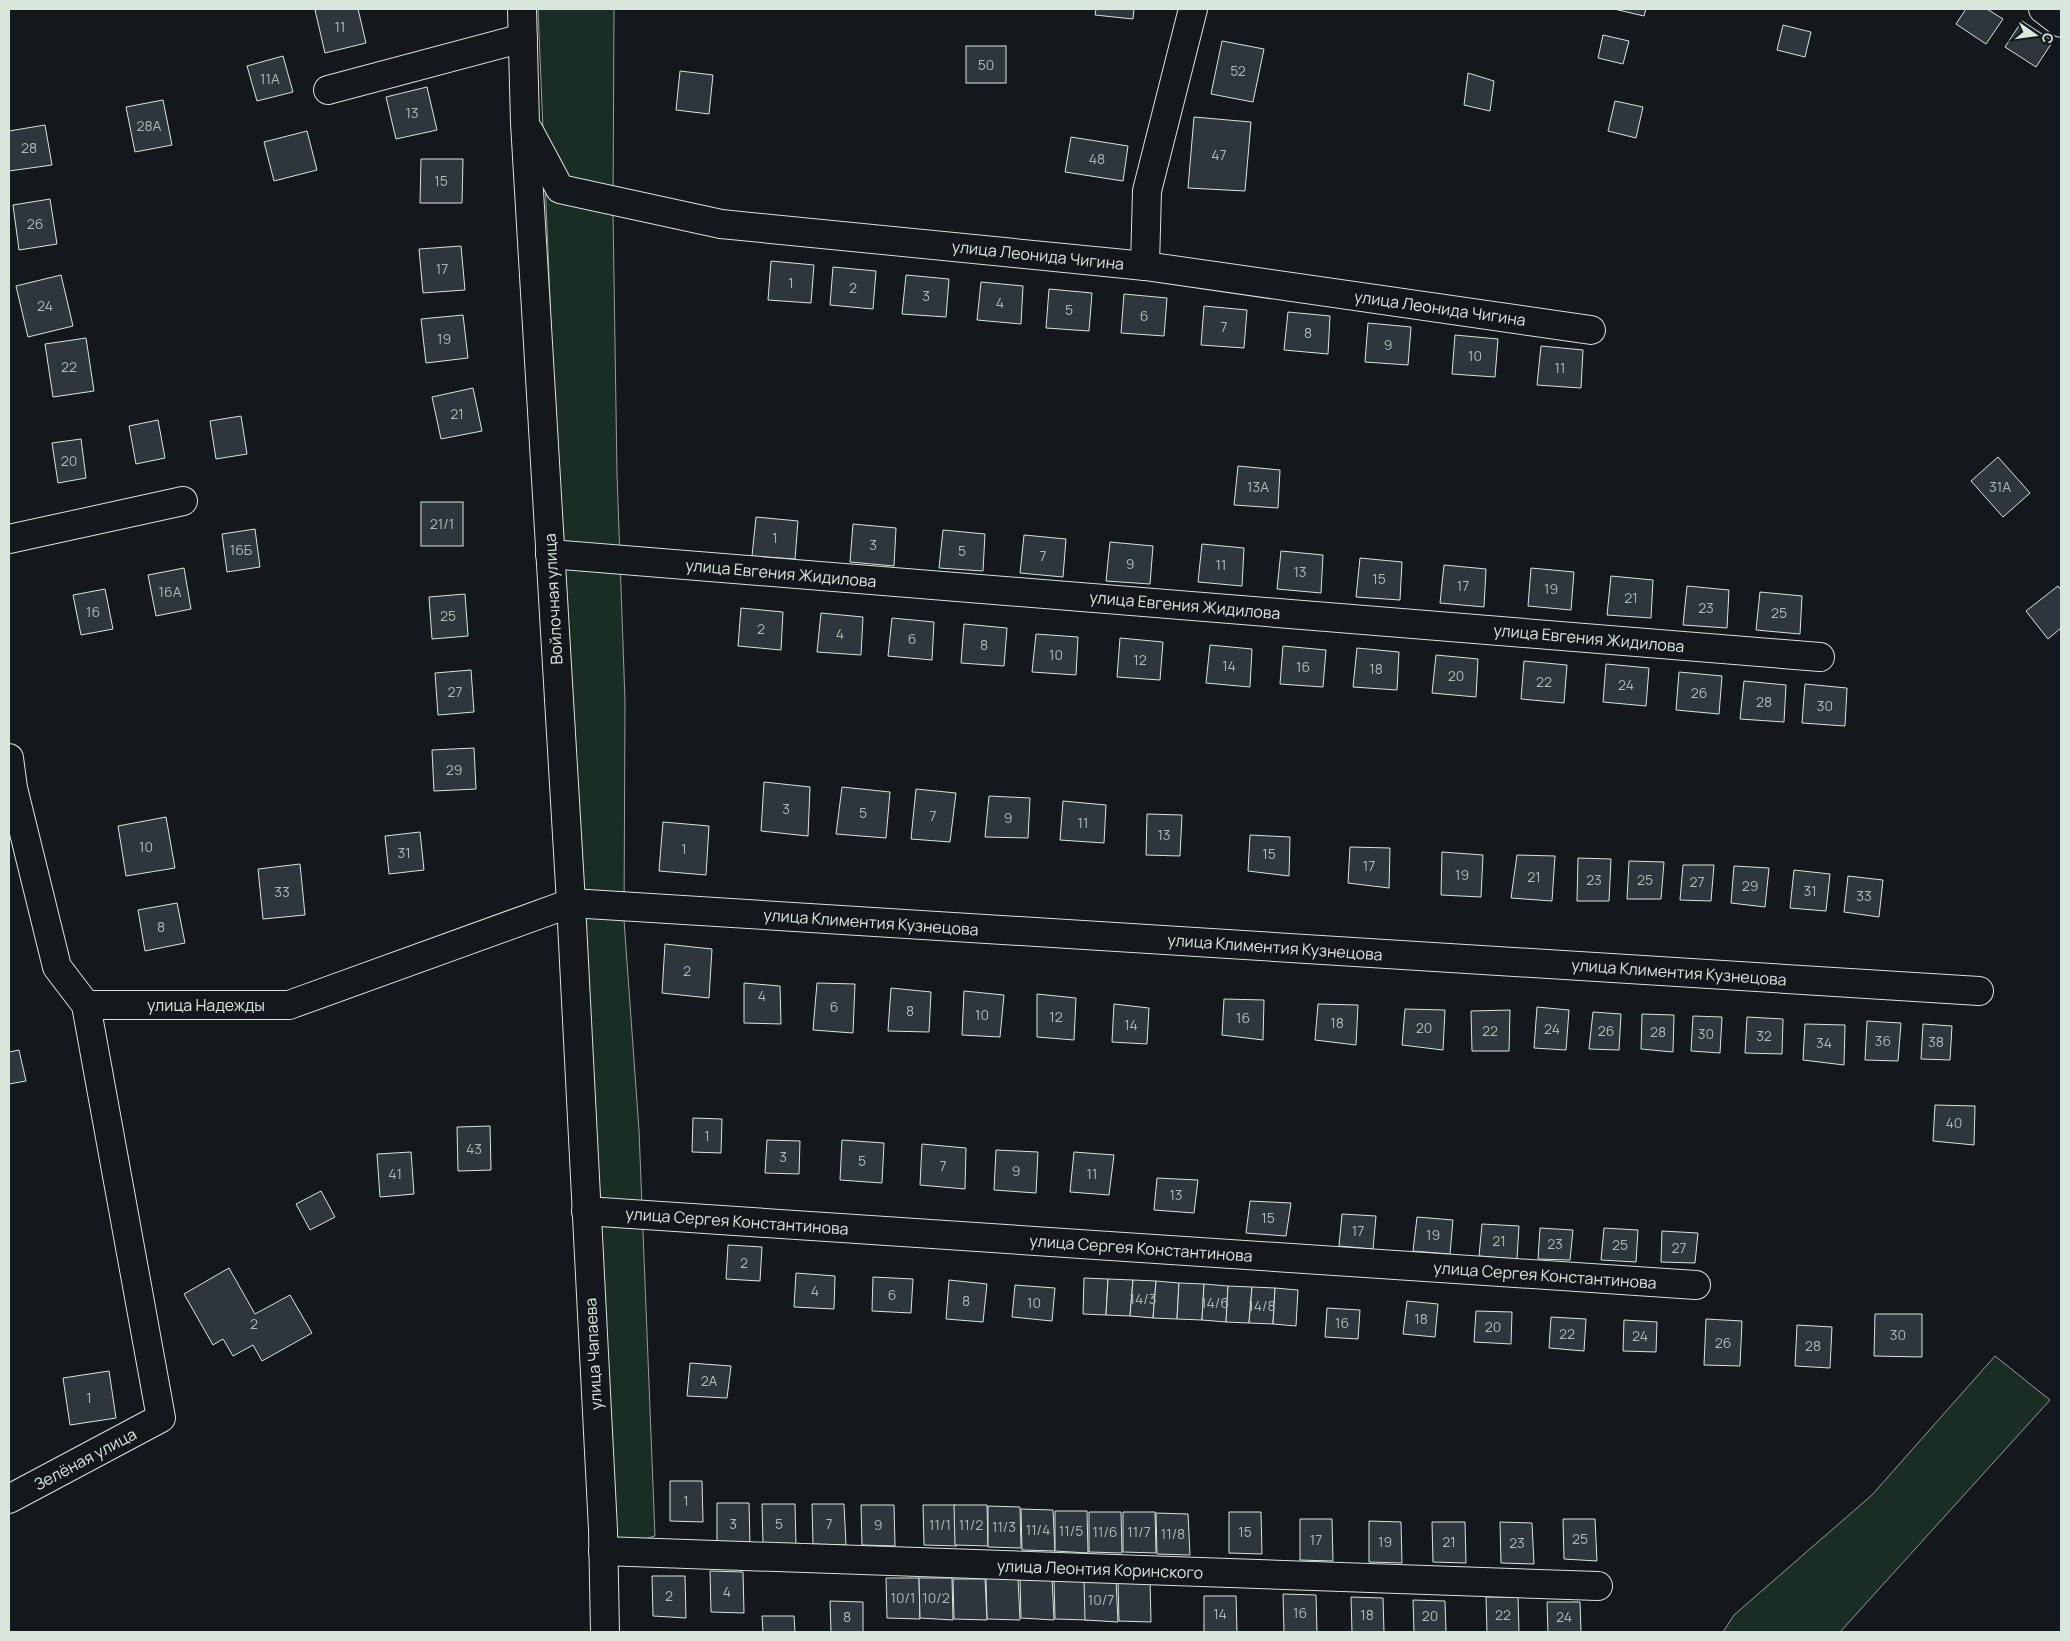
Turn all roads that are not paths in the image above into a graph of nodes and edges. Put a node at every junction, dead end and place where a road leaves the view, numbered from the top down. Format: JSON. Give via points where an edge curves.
{"nodes":[{"id":1,"x":522,"y":9,"type":"edge"},
{"id":2,"x":1193,"y":9,"type":"edge"},
{"id":3,"x":2043,"y":9,"type":"edge"},
{"id":4,"x":2061,"y":23,"type":"edge"},
{"id":5,"x":523,"y":38,"type":"junction"},
{"id":6,"x":328,"y":90,"type":"dead end"},
{"id":7,"x":525,"y":123,"type":"junction"},
{"id":8,"x":1145,"y":266,"type":"junction"},
{"id":9,"x":1591,"y":330,"type":"dead end"},
{"id":10,"x":183,"y":501,"type":"dead end"},
{"id":11,"x":9,"y":539,"type":"edge"},
{"id":12,"x":550,"y":554,"type":"junction"},
{"id":13,"x":1820,"y":657,"type":"dead end"},
{"id":14,"x":9,"y":758,"type":"edge"},
{"id":15,"x":11,"y":790,"type":"edge"},
{"id":16,"x":571,"y":903,"type":"junction"},
{"id":17,"x":1979,"y":991,"type":"dead end"},
{"id":18,"x":86,"y":1005,"type":"junction"},
{"id":19,"x":580,"y":1076,"type":"joint"},
{"id":20,"x":586,"y":1211,"type":"junction"},
{"id":21,"x":1696,"y":1284,"type":"dead end"},
{"id":22,"x":9,"y":1499,"type":"edge"},
{"id":23,"x":603,"y":1551,"type":"junction"},
{"id":24,"x":1598,"y":1586,"type":"dead end"},
{"id":25,"x":605,"y":1632,"type":"edge"}],
"edges":[{"from":1,"to":5,"type":"street","name":"Войлочная улица"},
{"from":2,"to":8,"type":"street","via":[[1147,191]]},
{"from":3,"to":4,"type":"street"},
{"from":5,"to":6,"type":"street"},
{"from":5,"to":7,"type":"street","name":"Войлочная улица"},
{"from":7,"to":8,"type":"street","name":"улица Леонида Чигина","via":[[560,189],[721,224]]},
{"from":7,"to":12,"type":"street","name":"Войлочная улица"},
{"from":8,"to":9,"type":"street","name":"улица Леонида Чигина"},
{"from":10,"to":11,"type":"street"},
{"from":12,"to":13,"type":"street","name":"улица Евгения Жидилова"},
{"from":12,"to":16,"type":"street","name":"Войлочная улица"},
{"from":14,"to":15,"type":"street"},
{"from":15,"to":18,"type":"street","via":[[57,966]]},
{"from":16,"to":17,"type":"street","name":"улица Климентия Кузнецова"},
{"from":16,"to":18,"type":"street","name":"улица Надежды","via":[[289,1005]]},
{"from":16,"to":19,"type":"street","name":"Войлочная улица"},
{"from":18,"to":22,"type":"street","name":"Зелёная улица","via":[[161,1418]]},
{"from":19,"to":20,"type":"street","name":"улица Чапаева"},
{"from":20,"to":21,"type":"street","name":"улица Сергея Константинова"},
{"from":20,"to":23,"type":"street","name":"улица Чапаева"},
{"from":23,"to":24,"type":"street","name":"улица Леонтия Коринского"},
{"from":23,"to":25,"type":"street","name":"улица Чапаева"}]}
